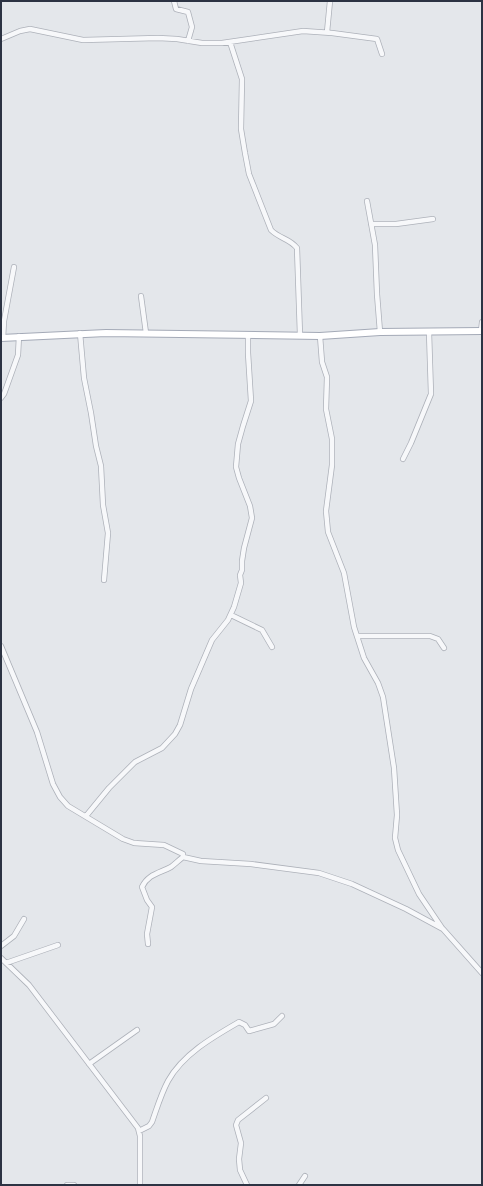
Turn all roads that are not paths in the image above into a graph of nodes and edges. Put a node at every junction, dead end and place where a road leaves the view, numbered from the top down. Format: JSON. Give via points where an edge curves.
{"nodes":[{"id":1,"x":174,"y":1,"type":"edge"},
{"id":2,"x":330,"y":1,"type":"edge"},
{"id":3,"x":327,"y":32,"type":"junction"},
{"id":4,"x":1,"y":39,"type":"edge"},
{"id":5,"x":188,"y":41,"type":"junction"},
{"id":6,"x":230,"y":42,"type":"junction"},
{"id":7,"x":382,"y":54,"type":"dead end"},
{"id":8,"x":367,"y":201,"type":"dead end"},
{"id":9,"x":433,"y":219,"type":"dead end"},
{"id":10,"x":371,"y":224,"type":"junction"},
{"id":11,"x":14,"y":267,"type":"dead end"},
{"id":12,"x":141,"y":296,"type":"dead end"},
{"id":13,"x":482,"y":322,"type":"edge"},
{"id":14,"x":380,"y":332,"type":"junction"},
{"id":15,"x":429,"y":332,"type":"junction"},
{"id":16,"x":481,"y":332,"type":"edge"},
{"id":17,"x":80,"y":333,"type":"junction"},
{"id":18,"x":146,"y":333,"type":"junction"},
{"id":19,"x":248,"y":335,"type":"junction"},
{"id":20,"x":300,"y":335,"type":"junction"},
{"id":21,"x":19,"y":336,"type":"junction"},
{"id":22,"x":320,"y":336,"type":"junction"},
{"id":23,"x":2,"y":338,"type":"edge"},
{"id":24,"x":1,"y":398,"type":"edge"},
{"id":25,"x":403,"y":459,"type":"dead end"},
{"id":26,"x":104,"y":580,"type":"dead end"},
{"id":27,"x":231,"y":615,"type":"junction"},
{"id":28,"x":357,"y":636,"type":"junction"},
{"id":29,"x":1,"y":646,"type":"edge"},
{"id":30,"x":272,"y":646,"type":"dead end"},
{"id":31,"x":444,"y":648,"type":"dead end"},
{"id":32,"x":86,"y":816,"type":"junction"},
{"id":33,"x":183,"y":857,"type":"junction"},
{"id":34,"x":432,"y":914,"type":"junction"},
{"id":35,"x":24,"y":919,"type":"dead end"},
{"id":36,"x":433,"y":925,"type":"junction"},
{"id":37,"x":443,"y":930,"type":"junction"},
{"id":38,"x":148,"y":944,"type":"dead end"},
{"id":39,"x":58,"y":945,"type":"dead end"},
{"id":40,"x":1,"y":946,"type":"edge"},
{"id":41,"x":1,"y":958,"type":"edge"},
{"id":42,"x":6,"y":963,"type":"junction"},
{"id":43,"x":482,"y":973,"type":"edge"},
{"id":44,"x":282,"y":1016,"type":"dead end"},
{"id":45,"x":137,"y":1030,"type":"dead end"},
{"id":46,"x":89,"y":1064,"type":"junction"},
{"id":47,"x":266,"y":1098,"type":"dead end"},
{"id":48,"x":139,"y":1131,"type":"junction"},
{"id":49,"x":305,"y":1176,"type":"dead end"},
{"id":50,"x":67,"y":1185,"type":"edge"},
{"id":51,"x":74,"y":1185,"type":"edge"},
{"id":52,"x":140,"y":1185,"type":"edge"},
{"id":53,"x":247,"y":1185,"type":"edge"},
{"id":54,"x":299,"y":1185,"type":"edge"}],
"edges":[{"from":1,"to":5,"type":"street","via":[[176,9],[188,12],[192,27]]},
{"from":2,"to":3,"type":"street"},
{"from":3,"to":6,"type":"street","via":[[303,31]]},
{"from":3,"to":7,"type":"street","via":[[376,39]]},
{"from":4,"to":5,"type":"street","via":[[30,29],[83,40],[158,38]]},
{"from":5,"to":6,"type":"street"},
{"from":6,"to":20,"type":"street","via":[[242,78],[241,129],[249,174],[271,230],[277,236],[291,241],[297,248]]},
{"from":8,"to":10,"type":"street"},
{"from":9,"to":10,"type":"street","via":[[396,224]]},
{"from":10,"to":14,"type":"street","via":[[375,245]]},
{"from":11,"to":23,"type":"street"},
{"from":12,"to":18,"type":"street"},
{"from":13,"to":16,"type":"street"},
{"from":14,"to":15,"type":"main road"},
{"from":14,"to":22,"type":"main road"},
{"from":15,"to":16,"type":"main road"},
{"from":15,"to":25,"type":"street","via":[[431,394]]},
{"from":17,"to":18,"type":"main road"},
{"from":17,"to":21,"type":"main road"},
{"from":17,"to":26,"type":"street","via":[[84,378],[101,466],[103,505],[108,533]]},
{"from":18,"to":19,"type":"main road"},
{"from":19,"to":20,"type":"main road"},
{"from":19,"to":27,"type":"street","via":[[251,401],[242,426],[236,467],[252,518],[244,548],[241,583]]},
{"from":20,"to":22,"type":"main road"},
{"from":21,"to":23,"type":"main road"},
{"from":21,"to":24,"type":"street","via":[[18,355]]},
{"from":22,"to":28,"type":"street","via":[[326,377],[326,409],[332,439],[332,465],[326,510],[328,532],[344,573]]},
{"from":27,"to":30,"type":"street","via":[[262,630]]},
{"from":27,"to":32,"type":"street","via":[[212,640],[175,734],[162,748],[135,762]]},
{"from":28,"to":31,"type":"street","via":[[430,636],[438,639]]},
{"from":28,"to":34,"type":"street","via":[[364,658],[383,697],[394,768],[397,815],[395,838],[398,850],[419,894]]},
{"from":29,"to":32,"type":"street","via":[[37,732],[53,784],[68,806]]},
{"from":32,"to":33,"type":"street","via":[[123,839],[134,843],[164,845],[183,854]]},
{"from":33,"to":36,"type":"street","via":[[319,873],[383,898]]},
{"from":33,"to":38,"type":"street","via":[[172,866],[151,875],[144,882],[142,887],[152,907],[147,934]]},
{"from":34,"to":36,"type":"street"},
{"from":34,"to":37,"type":"street"},
{"from":35,"to":40,"type":"street","via":[[14,936]]},
{"from":36,"to":37,"type":"street"},
{"from":37,"to":43,"type":"street"},
{"from":39,"to":42,"type":"street"},
{"from":41,"to":42,"type":"street"},
{"from":42,"to":46,"type":"street","via":[[30,985]]},
{"from":44,"to":48,"type":"street","via":[[274,1024],[249,1031],[239,1022],[203,1044],[175,1071],[162,1094],[152,1122]]},
{"from":45,"to":46,"type":"street"},
{"from":46,"to":48,"type":"street"},
{"from":47,"to":53,"type":"street","via":[[238,1120],[236,1126],[241,1143],[240,1170]]},
{"from":48,"to":52,"type":"street"},
{"from":49,"to":54,"type":"street"},
{"from":50,"to":51,"type":"street"}]}
